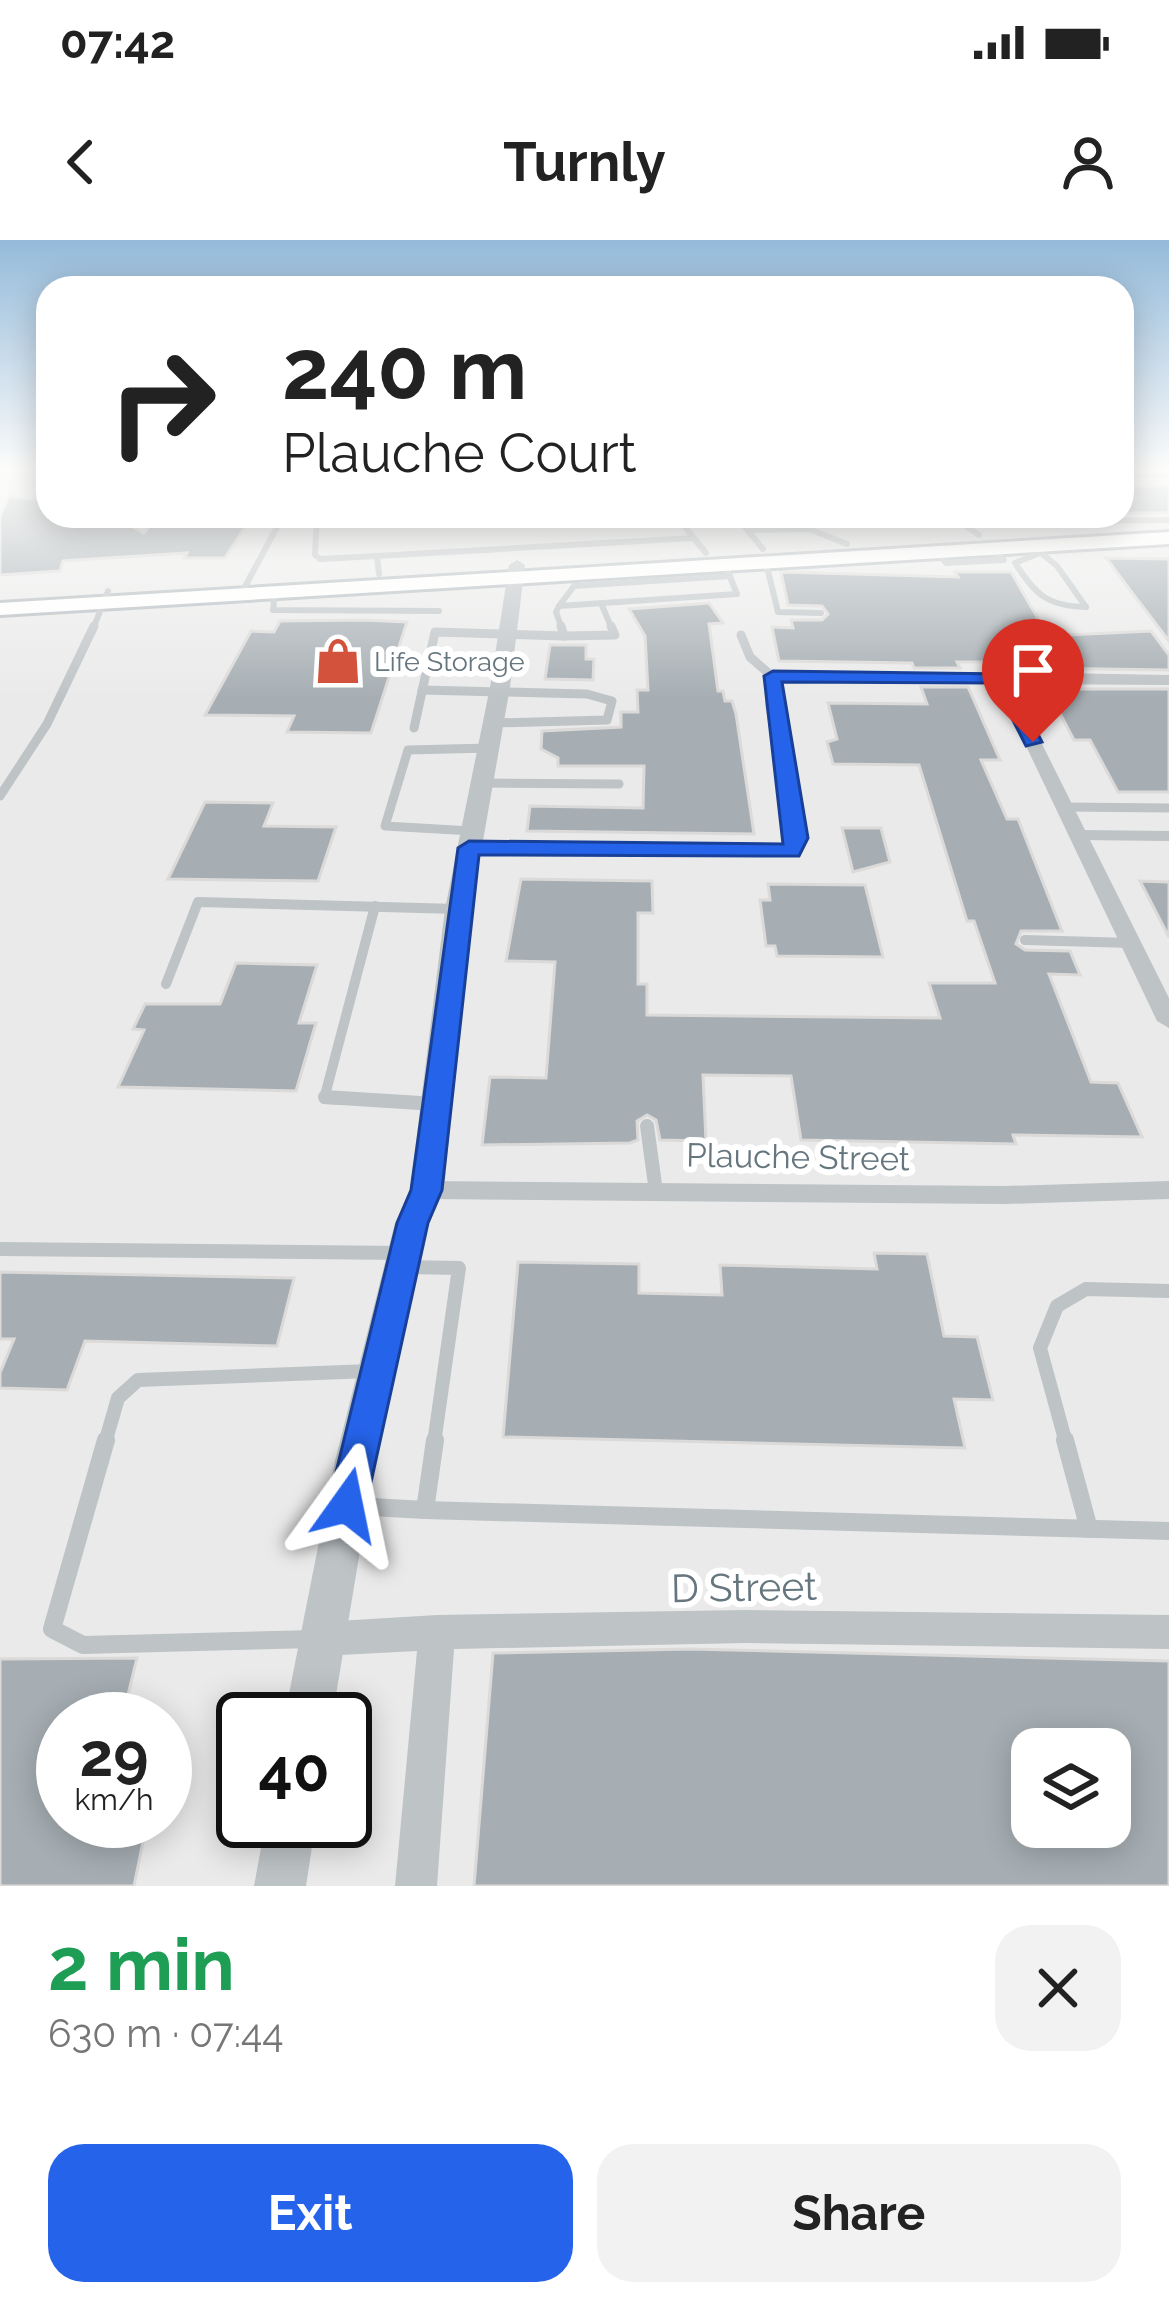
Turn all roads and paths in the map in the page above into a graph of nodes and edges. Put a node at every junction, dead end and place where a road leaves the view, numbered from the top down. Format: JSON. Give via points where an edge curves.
{"nodes":[{"id":1,"x":267,"y":546,"type":"edge"},
{"id":2,"x":315,"y":546,"type":"edge"},
{"id":3,"x":703,"y":546,"type":"edge"},
{"id":4,"x":756,"y":546,"type":"edge"},
{"id":5,"x":833,"y":546,"type":"edge"},
{"id":6,"x":954,"y":546,"type":"edge"},
{"id":7,"x":1016,"y":546,"type":"edge"},
{"id":8,"x":1033,"y":546,"type":"edge"},
{"id":9,"x":761,"y":555,"type":"junction"},
{"id":10,"x":713,"y":557,"type":"junction"},
{"id":11,"x":378,"y":565,"type":"junction"},
{"id":12,"x":516,"y":571,"type":"junction"},
{"id":13,"x":244,"y":588,"type":"junction"},
{"id":14,"x":275,"y":592,"type":"junction"},
{"id":15,"x":106,"y":596,"type":"junction"},
{"id":16,"x":0,"y":598,"type":"edge"},
{"id":17,"x":602,"y":603,"type":"junction"},
{"id":18,"x":559,"y":605,"type":"junction"},
{"id":19,"x":0,"y":609,"type":"edge"},
{"id":20,"x":439,"y":611,"type":"dead end"},
{"id":21,"x":821,"y":613,"type":"dead end"},
{"id":22,"x":508,"y":633,"type":"junction"},
{"id":23,"x":741,"y":635,"type":"dead end"},
{"id":24,"x":564,"y":636,"type":"junction"},
{"id":25,"x":773,"y":676,"type":"junction"},
{"id":26,"x":1001,"y":677,"type":"junction"},
{"id":27,"x":1169,"y":680,"type":"edge"},
{"id":28,"x":422,"y":690,"type":"junction"},
{"id":29,"x":500,"y":692,"type":"junction"},
{"id":30,"x":414,"y":728,"type":"dead end"},
{"id":31,"x":488,"y":751,"type":"junction"},
{"id":32,"x":619,"y":784,"type":"dead end"},
{"id":33,"x":0,"y":796,"type":"edge"},
{"id":34,"x":1064,"y":807,"type":"junction"},
{"id":35,"x":1169,"y":808,"type":"edge"},
{"id":36,"x":1079,"y":835,"type":"junction"},
{"id":37,"x":1169,"y":836,"type":"edge"},
{"id":38,"x":471,"y":839,"type":"junction"},
{"id":39,"x":376,"y":907,"type":"junction"},
{"id":40,"x":458,"y":909,"type":"junction"},
{"id":41,"x":1025,"y":940,"type":"dead end"},
{"id":42,"x":1131,"y":943,"type":"junction"},
{"id":43,"x":166,"y":984,"type":"dead end"},
{"id":44,"x":1168,"y":1016,"type":"edge"},
{"id":45,"x":436,"y":1104,"type":"junction"},
{"id":46,"x":647,"y":1126,"type":"dead end"},
{"id":47,"x":427,"y":1190,"type":"junction"},
{"id":48,"x":1169,"y":1190,"type":"edge"},
{"id":49,"x":656,"y":1192,"type":"junction"},
{"id":50,"x":0,"y":1249,"type":"edge"},
{"id":51,"x":404,"y":1260,"type":"junction"},
{"id":52,"x":1169,"y":1291,"type":"edge"},
{"id":53,"x":377,"y":1370,"type":"junction"},
{"id":54,"x":347,"y":1505,"type":"junction"},
{"id":55,"x":425,"y":1510,"type":"junction"},
{"id":56,"x":1088,"y":1529,"type":"junction"},
{"id":57,"x":1169,"y":1531,"type":"edge"},
{"id":58,"x":437,"y":1632,"type":"junction"},
{"id":59,"x":1169,"y":1632,"type":"edge"},
{"id":60,"x":321,"y":1639,"type":"junction"},
{"id":61,"x":312,"y":1692,"type":"edge"},
{"id":62,"x":286,"y":1848,"type":"edge"},
{"id":63,"x":280,"y":1886,"type":"edge"},
{"id":64,"x":416,"y":1886,"type":"edge"}],
"edges":[{"from":1,"to":13,"type":"lane"},
{"from":2,"to":11,"type":"lane","via":[[320,559]]},
{"from":3,"to":10,"type":"lane"},
{"from":4,"to":9,"type":"lane"},
{"from":5,"to":9,"type":"main road"},
{"from":6,"to":9,"type":"main road"},
{"from":7,"to":8,"type":"lane","via":[[1015,563],[1038,600],[1086,607]]},
{"from":9,"to":10,"type":"main road"},
{"from":9,"to":21,"type":"lane","via":[[778,612]]},
{"from":10,"to":11,"type":"lane"},
{"from":10,"to":12,"type":"main road"},
{"from":10,"to":17,"type":"lane","via":[[737,594]]},
{"from":10,"to":18,"type":"lane","via":[[574,586]]},
{"from":11,"to":12,"type":"main road"},
{"from":11,"to":13,"type":"main road"},
{"from":12,"to":14,"type":"main road"},
{"from":12,"to":22,"type":"street"},
{"from":13,"to":14,"type":"main road"},
{"from":13,"to":15,"type":"main road"},
{"from":14,"to":20,"type":"lane","via":[[273,610]]},
{"from":15,"to":16,"type":"main road"},
{"from":15,"to":19,"type":"main road"},
{"from":15,"to":33,"type":"lane"},
{"from":17,"to":18,"type":"lane"},
{"from":17,"to":24,"type":"lane","via":[[614,636]]},
{"from":18,"to":24,"type":"lane"},
{"from":22,"to":24,"type":"lane"},
{"from":22,"to":28,"type":"lane","via":[[435,632]]},
{"from":22,"to":29,"type":"street"},
{"from":23,"to":25,"type":"lane","via":[[750,657]]},
{"from":25,"to":26,"type":"street"},
{"from":25,"to":38,"type":"street","via":[[797,838],[791,851]]},
{"from":26,"to":27,"type":"street"},
{"from":26,"to":34,"type":"street"},
{"from":28,"to":29,"type":"lane"},
{"from":28,"to":30,"type":"lane"},
{"from":29,"to":31,"type":"street"},
{"from":29,"to":31,"type":"lane","via":[[601,696],[612,701],[612,718]]},
{"from":31,"to":32,"type":"lane"},
{"from":31,"to":38,"type":"street"},
{"from":31,"to":38,"type":"lane","via":[[408,750],[385,826]]},
{"from":34,"to":35,"type":"lane"},
{"from":34,"to":36,"type":"street"},
{"from":36,"to":37,"type":"lane"},
{"from":36,"to":42,"type":"street"},
{"from":38,"to":40,"type":"street"},
{"from":39,"to":40,"type":"lane"},
{"from":39,"to":43,"type":"lane","via":[[198,902]]},
{"from":39,"to":45,"type":"lane","via":[[324,1099]]},
{"from":40,"to":45,"type":"street"},
{"from":41,"to":42,"type":"lane"},
{"from":42,"to":44,"type":"street"},
{"from":45,"to":47,"type":"street"},
{"from":46,"to":49,"type":"lane"},
{"from":47,"to":49,"type":"street","name":"Plauche Street"},
{"from":47,"to":51,"type":"street"},
{"from":48,"to":49,"type":"street","name":"Plauche Street"},
{"from":50,"to":51,"type":"lane"},
{"from":51,"to":53,"type":"street"},
{"from":51,"to":55,"type":"lane","via":[[459,1268]]},
{"from":52,"to":56,"type":"lane","via":[[1099,1287],[1067,1295],[1045,1319],[1040,1348]]},
{"from":53,"to":54,"type":"street"},
{"from":53,"to":60,"type":"lane","via":[[138,1380],[118,1398],[52,1629],[83,1645]]},
{"from":54,"to":55,"type":"lane"},
{"from":54,"to":60,"type":"street"},
{"from":55,"to":56,"type":"lane"},
{"from":56,"to":57,"type":"lane"},
{"from":58,"to":59,"type":"street","name":"D Street"},
{"from":58,"to":60,"type":"street","name":"D Street"},
{"from":58,"to":64,"type":"street"},
{"from":60,"to":61,"type":"street"},
{"from":62,"to":63,"type":"street"}]}
